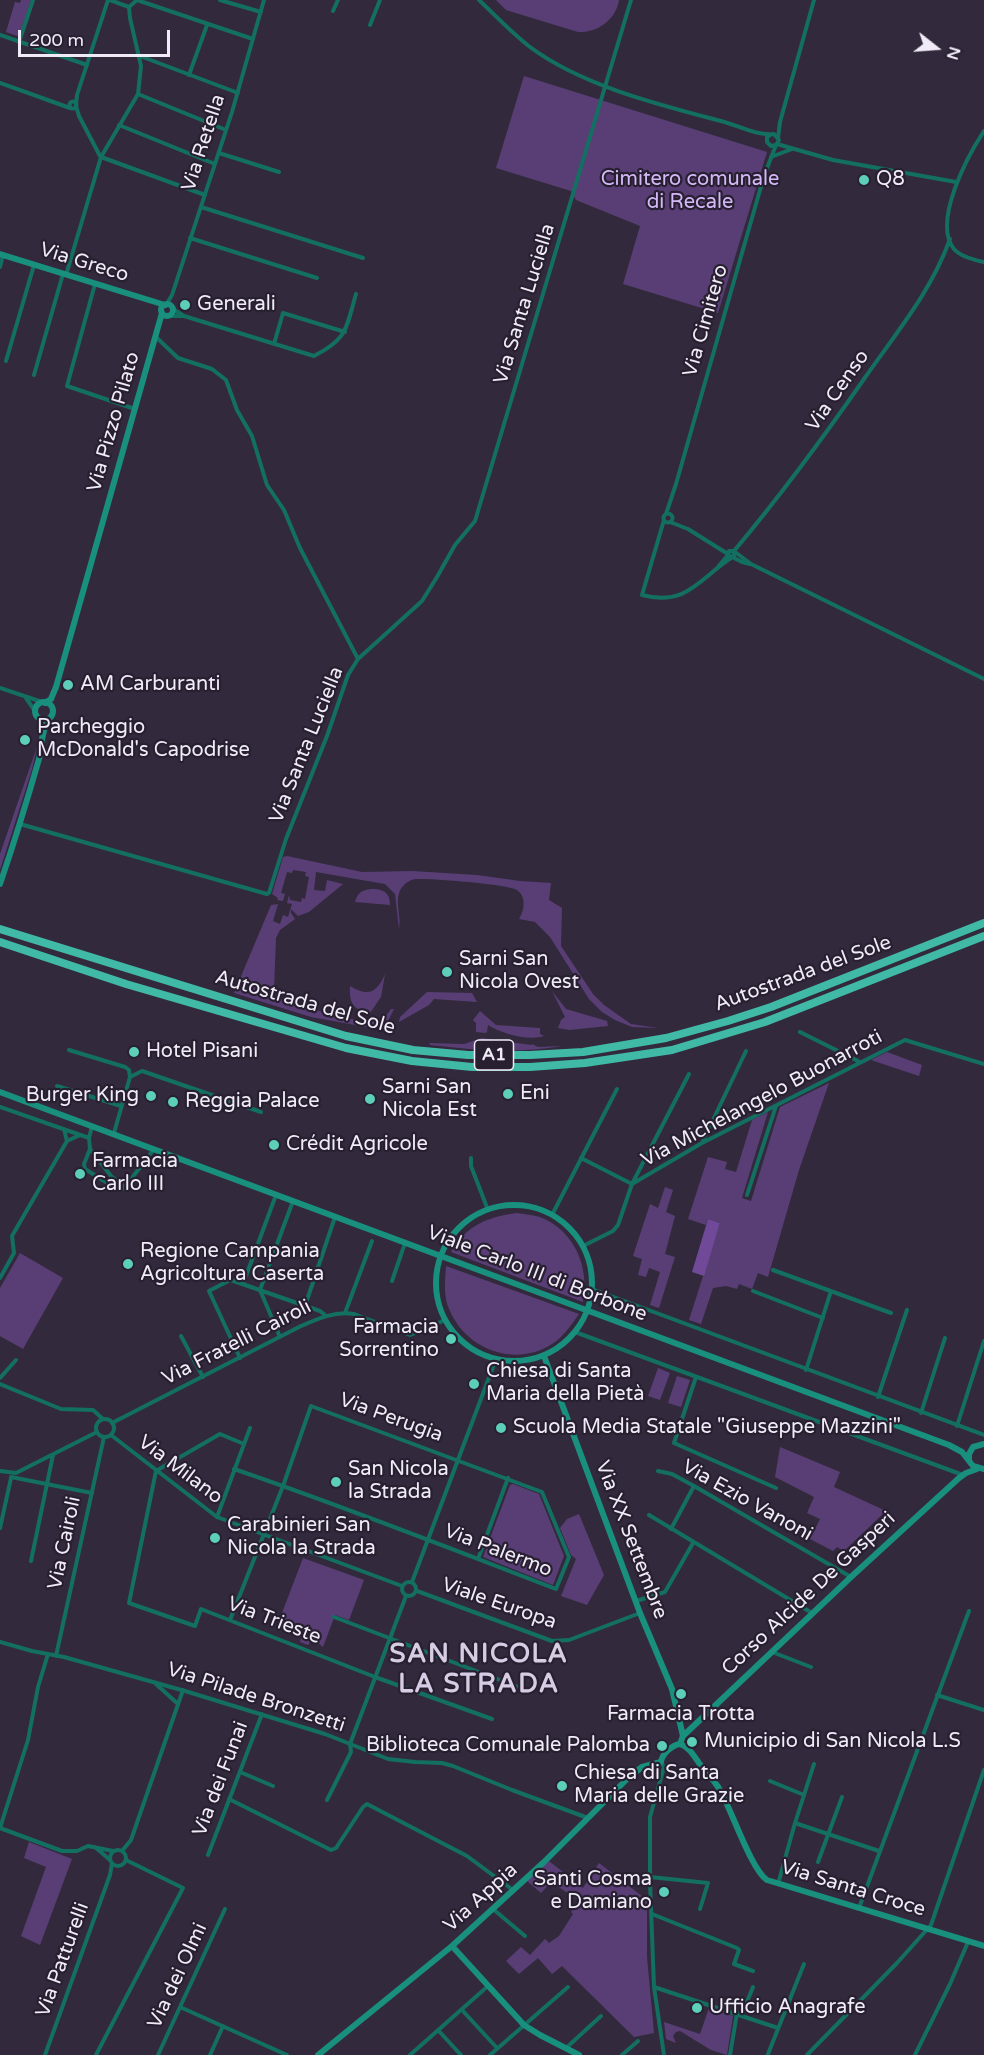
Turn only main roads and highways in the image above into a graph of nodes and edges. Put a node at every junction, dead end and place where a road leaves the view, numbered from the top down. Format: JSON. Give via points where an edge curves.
{"nodes":[{"id":1,"x":984,"y":923,"type":"edge"},
{"id":2,"x":0,"y":929,"type":"edge"},
{"id":3,"x":984,"y":936,"type":"edge"},
{"id":4,"x":0,"y":942,"type":"edge"}],
"edges":[{"from":1,"to":2,"type":"highway","name":"Autostrada del Sole","number":"A1","via":[[728,1021],[666,1038],[584,1052],[530,1056],[413,1050],[346,1036]]},
{"from":3,"to":4,"type":"highway","name":"Autostrada del Sole","number":"A1","via":[[765,1022],[672,1050],[531,1067],[411,1061],[346,1048],[126,984]]}]}
